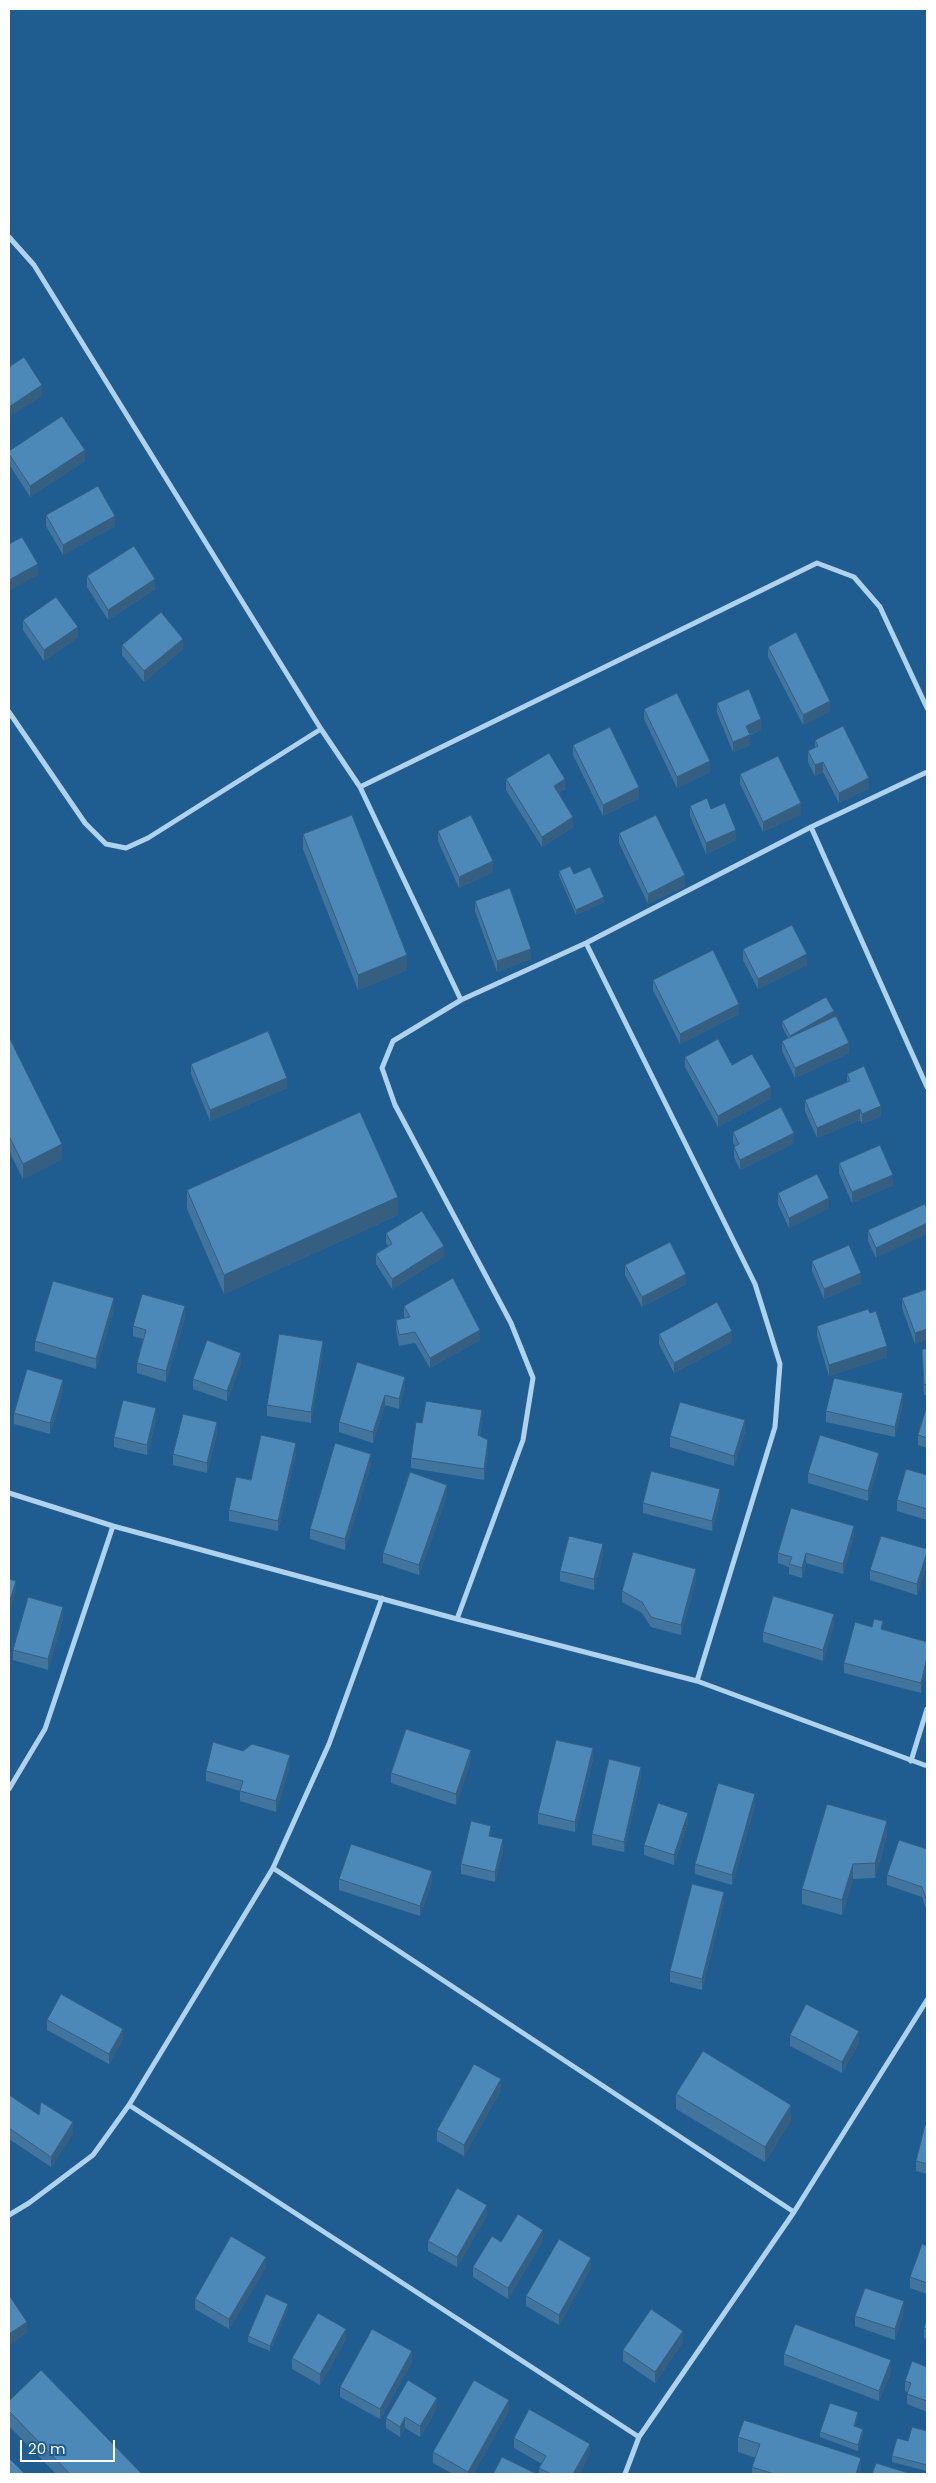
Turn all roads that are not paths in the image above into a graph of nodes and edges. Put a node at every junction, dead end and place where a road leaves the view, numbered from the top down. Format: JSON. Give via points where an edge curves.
{"nodes":[{"id":1,"x":9,"y":237,"type":"edge"},
{"id":2,"x":927,"y":708,"type":"edge"},
{"id":3,"x":9,"y":712,"type":"edge"},
{"id":4,"x":321,"y":730,"type":"junction"},
{"id":5,"x":927,"y":772,"type":"edge"},
{"id":6,"x":360,"y":787,"type":"junction"},
{"id":7,"x":811,"y":827,"type":"junction"},
{"id":8,"x":586,"y":943,"type":"junction"},
{"id":9,"x":461,"y":1000,"type":"junction"},
{"id":10,"x":927,"y":1087,"type":"edge"},
{"id":11,"x":9,"y":1494,"type":"edge"},
{"id":12,"x":113,"y":1526,"type":"junction"},
{"id":13,"x":382,"y":1598,"type":"junction"},
{"id":14,"x":457,"y":1619,"type":"junction"},
{"id":15,"x":697,"y":1681,"type":"junction"},
{"id":16,"x":927,"y":1709,"type":"edge"},
{"id":17,"x":911,"y":1761,"type":"junction"},
{"id":18,"x":927,"y":1766,"type":"edge"},
{"id":19,"x":9,"y":1789,"type":"edge"},
{"id":20,"x":273,"y":1868,"type":"junction"},
{"id":21,"x":927,"y":2000,"type":"edge"},
{"id":22,"x":129,"y":2105,"type":"junction"},
{"id":23,"x":794,"y":2212,"type":"junction"},
{"id":24,"x":9,"y":2215,"type":"edge"},
{"id":25,"x":639,"y":2437,"type":"junction"},
{"id":26,"x":625,"y":2474,"type":"edge"}],
"edges":[{"from":1,"to":4,"type":"street","via":[[34,265]]},
{"from":2,"to":6,"type":"street","via":[[880,606],[854,577],[817,563]]},
{"from":3,"to":4,"type":"street","via":[[86,823],[106,844],[126,848],[148,838]]},
{"from":4,"to":6,"type":"street"},
{"from":5,"to":7,"type":"street"},
{"from":6,"to":9,"type":"street"},
{"from":7,"to":8,"type":"street"},
{"from":7,"to":10,"type":"street"},
{"from":8,"to":9,"type":"street"},
{"from":8,"to":15,"type":"street","via":[[755,1284],[780,1364],[775,1427]]},
{"from":9,"to":14,"type":"street","via":[[393,1041],[382,1068],[395,1105],[512,1323],[533,1378],[523,1440]]},
{"from":11,"to":12,"type":"street"},
{"from":12,"to":13,"type":"street"},
{"from":12,"to":19,"type":"street","via":[[45,1729]]},
{"from":13,"to":14,"type":"street"},
{"from":13,"to":20,"type":"street","via":[[329,1744]]},
{"from":14,"to":15,"type":"street"},
{"from":15,"to":17,"type":"street"},
{"from":16,"to":17,"type":"street"},
{"from":17,"to":18,"type":"street"},
{"from":20,"to":22,"type":"street"},
{"from":20,"to":23,"type":"street"},
{"from":21,"to":23,"type":"street"},
{"from":22,"to":24,"type":"street","via":[[93,2155]]},
{"from":22,"to":25,"type":"street"},
{"from":23,"to":25,"type":"street"},
{"from":25,"to":26,"type":"street"}]}
